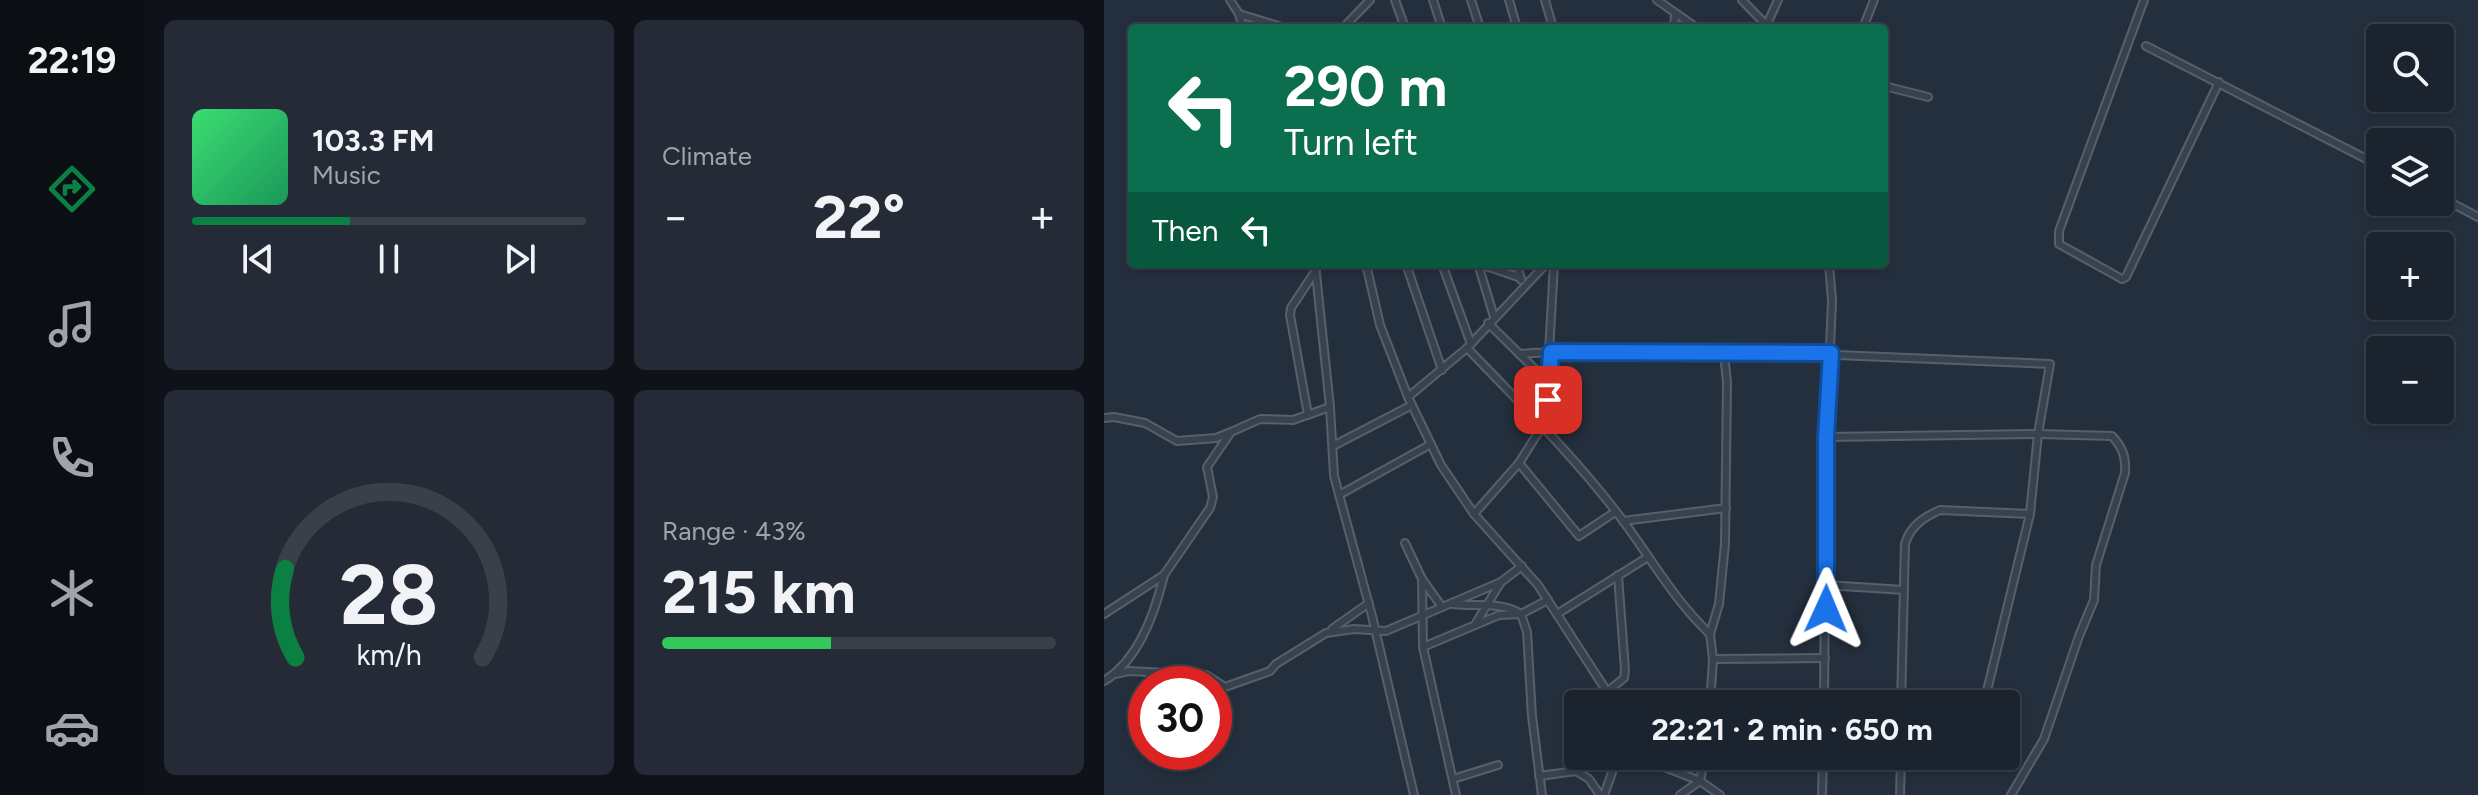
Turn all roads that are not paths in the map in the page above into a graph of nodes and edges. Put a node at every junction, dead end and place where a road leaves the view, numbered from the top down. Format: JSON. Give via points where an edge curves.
{"nodes":[{"id":1,"x":1230,"y":0,"type":"edge"},
{"id":2,"x":1370,"y":0,"type":"edge"},
{"id":3,"x":1395,"y":0,"type":"edge"},
{"id":4,"x":1433,"y":0,"type":"edge"},
{"id":5,"x":1471,"y":0,"type":"edge"},
{"id":6,"x":1509,"y":0,"type":"edge"},
{"id":7,"x":1545,"y":0,"type":"edge"},
{"id":8,"x":1657,"y":0,"type":"edge"},
{"id":9,"x":1742,"y":0,"type":"edge"},
{"id":10,"x":1778,"y":0,"type":"edge"},
{"id":11,"x":1874,"y":0,"type":"edge"},
{"id":12,"x":2141,"y":0,"type":"edge"},
{"id":13,"x":1239,"y":14,"type":"junction"},
{"id":14,"x":1675,"y":14,"type":"junction"},
{"id":15,"x":1242,"y":24,"type":"edge"},
{"id":16,"x":1272,"y":24,"type":"edge"},
{"id":17,"x":1347,"y":24,"type":"edge"},
{"id":18,"x":1404,"y":24,"type":"edge"},
{"id":19,"x":1441,"y":24,"type":"edge"},
{"id":20,"x":1479,"y":24,"type":"edge"},
{"id":21,"x":1516,"y":24,"type":"edge"},
{"id":22,"x":1552,"y":24,"type":"edge"},
{"id":23,"x":1674,"y":24,"type":"edge"},
{"id":24,"x":1691,"y":24,"type":"edge"},
{"id":25,"x":1766,"y":24,"type":"edge"},
{"id":26,"x":1769,"y":24,"type":"edge"},
{"id":27,"x":1865,"y":24,"type":"edge"},
{"id":28,"x":2146,"y":46,"type":"dead end"},
{"id":29,"x":2219,"y":82,"type":"junction"},
{"id":30,"x":1888,"y":87,"type":"edge"},
{"id":31,"x":1928,"y":97,"type":"dead end"},
{"id":32,"x":2366,"y":158,"type":"edge"},
{"id":33,"x":2454,"y":204,"type":"edge"},
{"id":34,"x":2478,"y":217,"type":"edge"},
{"id":35,"x":1315,"y":268,"type":"edge"},
{"id":36,"x":1316,"y":268,"type":"edge"},
{"id":37,"x":1367,"y":268,"type":"edge"},
{"id":38,"x":1407,"y":268,"type":"edge"},
{"id":39,"x":1443,"y":268,"type":"edge"},
{"id":40,"x":1480,"y":268,"type":"edge"},
{"id":41,"x":1491,"y":268,"type":"edge"},
{"id":42,"x":1518,"y":268,"type":"edge"},
{"id":43,"x":1542,"y":268,"type":"edge"},
{"id":44,"x":1554,"y":268,"type":"edge"},
{"id":45,"x":1829,"y":268,"type":"edge"},
{"id":46,"x":1521,"y":278,"type":"junction"},
{"id":47,"x":1524,"y":287,"type":"junction"},
{"id":48,"x":1494,"y":317,"type":"junction"},
{"id":49,"x":1488,"y":323,"type":"junction"},
{"id":50,"x":1469,"y":346,"type":"junction"},
{"id":51,"x":1551,"y":352,"type":"junction"},
{"id":52,"x":1831,"y":353,"type":"junction"},
{"id":53,"x":1519,"y":354,"type":"junction"},
{"id":54,"x":1724,"y":354,"type":"junction"},
{"id":55,"x":1442,"y":370,"type":"junction"},
{"id":56,"x":1549,"y":383,"type":"junction"},
{"id":57,"x":1408,"y":397,"type":"junction"},
{"id":58,"x":1412,"y":405,"type":"junction"},
{"id":59,"x":1330,"y":407,"type":"junction"},
{"id":60,"x":1308,"y":415,"type":"junction"},
{"id":61,"x":1104,"y":418,"type":"edge"},
{"id":62,"x":1544,"y":427,"type":"junction"},
{"id":63,"x":1231,"y":432,"type":"junction"},
{"id":64,"x":2038,"y":434,"type":"junction"},
{"id":65,"x":1826,"y":437,"type":"junction"},
{"id":66,"x":1431,"y":444,"type":"junction"},
{"id":67,"x":1333,"y":446,"type":"junction"},
{"id":68,"x":1519,"y":463,"type":"junction"},
{"id":69,"x":1339,"y":495,"type":"junction"},
{"id":70,"x":1726,"y":508,"type":"junction"},
{"id":71,"x":1615,"y":512,"type":"junction"},
{"id":72,"x":1474,"y":514,"type":"junction"},
{"id":73,"x":2030,"y":514,"type":"junction"},
{"id":74,"x":1623,"y":521,"type":"junction"},
{"id":75,"x":1405,"y":543,"type":"dead end"},
{"id":76,"x":1648,"y":557,"type":"junction"},
{"id":77,"x":1522,"y":566,"type":"junction"},
{"id":78,"x":1164,"y":575,"type":"junction"},
{"id":79,"x":1618,"y":575,"type":"junction"},
{"id":80,"x":1422,"y":579,"type":"junction"},
{"id":81,"x":1501,"y":582,"type":"junction"},
{"id":82,"x":1826,"y":585,"type":"junction"},
{"id":83,"x":1904,"y":590,"type":"junction"},
{"id":84,"x":1548,"y":600,"type":"junction"},
{"id":85,"x":1369,"y":603,"type":"junction"},
{"id":86,"x":1446,"y":605,"type":"junction"},
{"id":87,"x":1487,"y":606,"type":"junction"},
{"id":88,"x":1104,"y":614,"type":"edge"},
{"id":89,"x":1521,"y":614,"type":"junction"},
{"id":90,"x":1557,"y":614,"type":"junction"},
{"id":91,"x":1424,"y":615,"type":"junction"},
{"id":92,"x":1475,"y":624,"type":"junction"},
{"id":93,"x":1376,"y":632,"type":"junction"},
{"id":94,"x":1326,"y":633,"type":"junction"},
{"id":95,"x":1710,"y":634,"type":"junction"},
{"id":96,"x":1423,"y":647,"type":"junction"},
{"id":97,"x":1825,"y":658,"type":"junction"},
{"id":98,"x":1713,"y":659,"type":"junction"},
{"id":99,"x":1116,"y":674,"type":"junction"},
{"id":100,"x":1104,"y":681,"type":"edge"},
{"id":101,"x":1606,"y":690,"type":"edge"},
{"id":102,"x":1609,"y":690,"type":"edge"},
{"id":103,"x":1711,"y":690,"type":"edge"},
{"id":104,"x":1824,"y":690,"type":"edge"},
{"id":105,"x":1901,"y":690,"type":"edge"},
{"id":106,"x":1987,"y":690,"type":"edge"},
{"id":107,"x":1498,"y":765,"type":"dead end"},
{"id":108,"x":1612,"y":770,"type":"edge"},
{"id":109,"x":1672,"y":770,"type":"edge"},
{"id":110,"x":1702,"y":770,"type":"edge"},
{"id":111,"x":1823,"y":770,"type":"edge"},
{"id":112,"x":1901,"y":770,"type":"edge"},
{"id":113,"x":1539,"y":776,"type":"junction"},
{"id":114,"x":1453,"y":779,"type":"junction"},
{"id":115,"x":1700,"y":781,"type":"junction"},
{"id":116,"x":1414,"y":795,"type":"edge"},
{"id":117,"x":1456,"y":795,"type":"edge"},
{"id":118,"x":1542,"y":795,"type":"edge"},
{"id":119,"x":1602,"y":795,"type":"edge"},
{"id":120,"x":1680,"y":795,"type":"edge"},
{"id":121,"x":1720,"y":795,"type":"edge"},
{"id":122,"x":1822,"y":795,"type":"edge"},
{"id":123,"x":1900,"y":795,"type":"edge"},
{"id":124,"x":2011,"y":795,"type":"edge"}],
"edges":[{"from":1,"to":13,"type":"street"},
{"from":2,"to":17,"type":"street"},
{"from":3,"to":18,"type":"street"},
{"from":4,"to":19,"type":"street"},
{"from":5,"to":20,"type":"street"},
{"from":6,"to":21,"type":"street"},
{"from":7,"to":22,"type":"street"},
{"from":8,"to":14,"type":"street"},
{"from":9,"to":25,"type":"street"},
{"from":10,"to":26,"type":"street"},
{"from":11,"to":27,"type":"street"},
{"from":12,"to":29,"type":"street","via":[[2059,231],[2059,244],[2126,277]]},
{"from":13,"to":15,"type":"street"},
{"from":13,"to":16,"type":"street"},
{"from":14,"to":23,"type":"street"},
{"from":14,"to":24,"type":"street"},
{"from":28,"to":29,"type":"street"},
{"from":29,"to":32,"type":"street"},
{"from":30,"to":31,"type":"street"},
{"from":33,"to":34,"type":"street"},
{"from":35,"to":60,"type":"street","via":[[1290,315]]},
{"from":36,"to":59,"type":"street"},
{"from":37,"to":57,"type":"street","via":[[1380,325]]},
{"from":38,"to":55,"type":"street"},
{"from":39,"to":50,"type":"street"},
{"from":40,"to":48,"type":"street"},
{"from":41,"to":46,"type":"street"},
{"from":42,"to":46,"type":"street"},
{"from":43,"to":47,"type":"street"},
{"from":44,"to":51,"type":"street"},
{"from":45,"to":52,"type":"street"},
{"from":46,"to":47,"type":"street"},
{"from":47,"to":48,"type":"street"},
{"from":48,"to":49,"type":"street"},
{"from":49,"to":50,"type":"street"},
{"from":49,"to":53,"type":"street"},
{"from":50,"to":55,"type":"street"},
{"from":50,"to":62,"type":"street"},
{"from":51,"to":53,"type":"street"},
{"from":51,"to":54,"type":"street"},
{"from":51,"to":56,"type":"street"},
{"from":52,"to":54,"type":"street"},
{"from":52,"to":64,"type":"street","via":[[2050,364]]},
{"from":52,"to":65,"type":"street"},
{"from":53,"to":56,"type":"street"},
{"from":54,"to":70,"type":"street"},
{"from":55,"to":57,"type":"street"},
{"from":56,"to":62,"type":"street"},
{"from":57,"to":58,"type":"street"},
{"from":58,"to":66,"type":"street"},
{"from":58,"to":67,"type":"street"},
{"from":59,"to":60,"type":"street"},
{"from":59,"to":67,"type":"street"},
{"from":60,"to":63,"type":"street","via":[[1260,419]]},
{"from":61,"to":63,"type":"street","via":[[1145,423],[1177,441]]},
{"from":62,"to":68,"type":"street"},
{"from":62,"to":71,"type":"street"},
{"from":63,"to":78,"type":"street","via":[[1207,467],[1210,508]]},
{"from":64,"to":65,"type":"street"},
{"from":64,"to":73,"type":"street"},
{"from":64,"to":124,"type":"street","via":[[2112,436],[2126,460],[2096,565],[2094,600],[2044,739]]},
{"from":65,"to":82,"type":"street"},
{"from":66,"to":69,"type":"street"},
{"from":66,"to":72,"type":"street"},
{"from":67,"to":69,"type":"street"},
{"from":68,"to":71,"type":"street","via":[[1579,536]]},
{"from":68,"to":72,"type":"street"},
{"from":69,"to":85,"type":"street"},
{"from":70,"to":74,"type":"street"},
{"from":70,"to":95,"type":"street","via":[[1719,604]]},
{"from":71,"to":74,"type":"street"},
{"from":72,"to":77,"type":"street"},
{"from":73,"to":83,"type":"street","via":[[1940,510],[1926,516],[1908,533]]},
{"from":73,"to":106,"type":"street"},
{"from":74,"to":76,"type":"street"},
{"from":75,"to":80,"type":"street"},
{"from":76,"to":79,"type":"street"},
{"from":76,"to":95,"type":"street"},
{"from":77,"to":81,"type":"street"},
{"from":77,"to":84,"type":"street"},
{"from":78,"to":88,"type":"street"},
{"from":78,"to":99,"type":"street","via":[[1156,609]]},
{"from":79,"to":90,"type":"street"},
{"from":79,"to":102,"type":"street","via":[[1625,670],[1624,678]]},
{"from":80,"to":86,"type":"street"},
{"from":80,"to":91,"type":"street"},
{"from":81,"to":86,"type":"street"},
{"from":81,"to":87,"type":"street"},
{"from":82,"to":83,"type":"street"},
{"from":82,"to":97,"type":"street"},
{"from":83,"to":105,"type":"street"},
{"from":84,"to":89,"type":"street"},
{"from":84,"to":90,"type":"street"},
{"from":85,"to":93,"type":"street"},
{"from":85,"to":94,"type":"street"},
{"from":86,"to":87,"type":"street"},
{"from":86,"to":91,"type":"street"},
{"from":87,"to":89,"type":"street","via":[[1506,605]]},
{"from":87,"to":92,"type":"street"},
{"from":89,"to":92,"type":"street"},
{"from":89,"to":113,"type":"street"},
{"from":90,"to":101,"type":"street"},
{"from":91,"to":93,"type":"street"},
{"from":91,"to":96,"type":"street"},
{"from":92,"to":96,"type":"street"},
{"from":93,"to":94,"type":"street"},
{"from":93,"to":116,"type":"street"},
{"from":94,"to":99,"type":"street","via":[[1270,671],[1225,687],[1206,675]]},
{"from":95,"to":98,"type":"street"},
{"from":96,"to":114,"type":"street"},
{"from":97,"to":98,"type":"street"},
{"from":97,"to":104,"type":"street"},
{"from":98,"to":103,"type":"street"},
{"from":99,"to":100,"type":"street"},
{"from":107,"to":114,"type":"street"},
{"from":108,"to":119,"type":"street"},
{"from":109,"to":115,"type":"street"},
{"from":110,"to":115,"type":"street"},
{"from":111,"to":122,"type":"street"},
{"from":112,"to":123,"type":"street"},
{"from":113,"to":118,"type":"street"},
{"from":113,"to":119,"type":"street","via":[[1576,771]]},
{"from":114,"to":117,"type":"street"},
{"from":115,"to":120,"type":"street"},
{"from":115,"to":121,"type":"street"}]}
